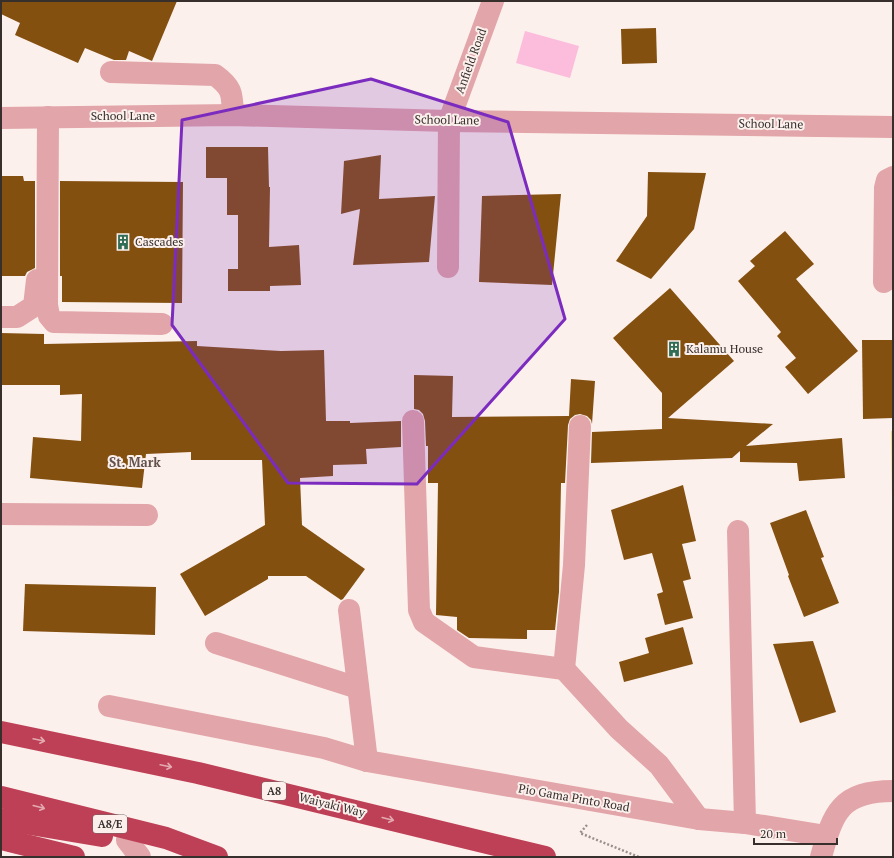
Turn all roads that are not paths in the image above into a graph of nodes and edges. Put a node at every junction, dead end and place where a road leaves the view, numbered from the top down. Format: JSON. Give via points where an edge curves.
{"nodes":[{"id":1,"x":493,"y":1,"type":"edge"},
{"id":2,"x":111,"y":72,"type":"dead end"},
{"id":3,"x":233,"y":115,"type":"junction"},
{"id":4,"x":42,"y":117,"type":"junction"},
{"id":5,"x":1,"y":118,"type":"edge"},
{"id":6,"x":449,"y":121,"type":"junction"},
{"id":7,"x":893,"y":126,"type":"edge"},
{"id":8,"x":893,"y":177,"type":"edge"},
{"id":9,"x":448,"y":266,"type":"dead end"},
{"id":10,"x":884,"y":282,"type":"dead end"},
{"id":11,"x":1,"y":317,"type":"edge"},
{"id":12,"x":162,"y":324,"type":"dead end"},
{"id":13,"x":413,"y":421,"type":"dead end"},
{"id":14,"x":580,"y":426,"type":"dead end"},
{"id":15,"x":1,"y":514,"type":"edge"},
{"id":16,"x":147,"y":515,"type":"dead end"},
{"id":17,"x":738,"y":531,"type":"dead end"},
{"id":18,"x":349,"y":610,"type":"dead end"},
{"id":19,"x":216,"y":643,"type":"dead end"},
{"id":20,"x":564,"y":669,"type":"junction"},
{"id":21,"x":358,"y":688,"type":"junction"},
{"id":22,"x":109,"y":706,"type":"dead end"},
{"id":23,"x":1,"y":732,"type":"edge"},
{"id":24,"x":367,"y":760,"type":"junction"},
{"id":25,"x":893,"y":791,"type":"edge"},
{"id":26,"x":1,"y":797,"type":"edge"},
{"id":27,"x":1,"y":819,"type":"edge"},
{"id":28,"x":699,"y":819,"type":"junction"},
{"id":29,"x":745,"y":823,"type":"junction"},
{"id":30,"x":1,"y":839,"type":"edge"},
{"id":31,"x":127,"y":840,"type":"junction"},
{"id":32,"x":824,"y":847,"type":"edge"},
{"id":33,"x":74,"y":857,"type":"edge"},
{"id":34,"x":140,"y":857,"type":"edge"},
{"id":35,"x":209,"y":857,"type":"edge"},
{"id":36,"x":217,"y":857,"type":"edge"},
{"id":37,"x":545,"y":857,"type":"edge"}],
"edges":[{"from":1,"to":6,"type":"street","name":"Anfield Road"},
{"from":2,"to":3,"type":"street","via":[[215,75],[225,82],[232,94]]},
{"from":3,"to":4,"type":"street","name":"School Lane"},
{"from":3,"to":6,"type":"street","name":"School Lane"},
{"from":4,"to":5,"type":"street","name":"School Lane"},
{"from":4,"to":11,"type":"street","via":[[38,279],[34,306],[17,317]]},
{"from":4,"to":12,"type":"street","via":[[49,316],[54,322]]},
{"from":6,"to":7,"type":"street","name":"School Lane"},
{"from":6,"to":9,"type":"street","name":"Anfield Road"},
{"from":8,"to":10,"type":"street","via":[[887,180],[885,188]]},
{"from":13,"to":20,"type":"street","via":[[419,610],[424,622],[474,657]]},
{"from":14,"to":20,"type":"street","via":[[574,565]]},
{"from":15,"to":16,"type":"street"},
{"from":17,"to":29,"type":"street"},
{"from":18,"to":21,"type":"street"},
{"from":19,"to":21,"type":"street"},
{"from":20,"to":28,"type":"street","via":[[619,729],[659,766]]},
{"from":21,"to":24,"type":"street"},
{"from":22,"to":24,"type":"street","name":"Pio Gama Pinto Road","via":[[324,748]]},
{"from":23,"to":37,"type":"highway","name":"Waiyaki Way","number":"A8","one_way":true,"via":[[198,773]]},
{"from":24,"to":28,"type":"street","name":"Pio Gama Pinto Road"},
{"from":25,"to":32,"type":"street","name":"Pio Gama Pinto Road","via":[[861,794],[843,804],[833,820]]},
{"from":26,"to":36,"type":"highway","number":"A8/E","one_way":true,"via":[[166,838]]},
{"from":27,"to":31,"type":"highway"},
{"from":28,"to":29,"type":"street","name":"Pio Gama Pinto Road"},
{"from":29,"to":32,"type":"street","name":"Pio Gama Pinto Road"},
{"from":30,"to":33,"type":"highway"},
{"from":31,"to":34,"type":"street"},
{"from":31,"to":35,"type":"highway"}]}
